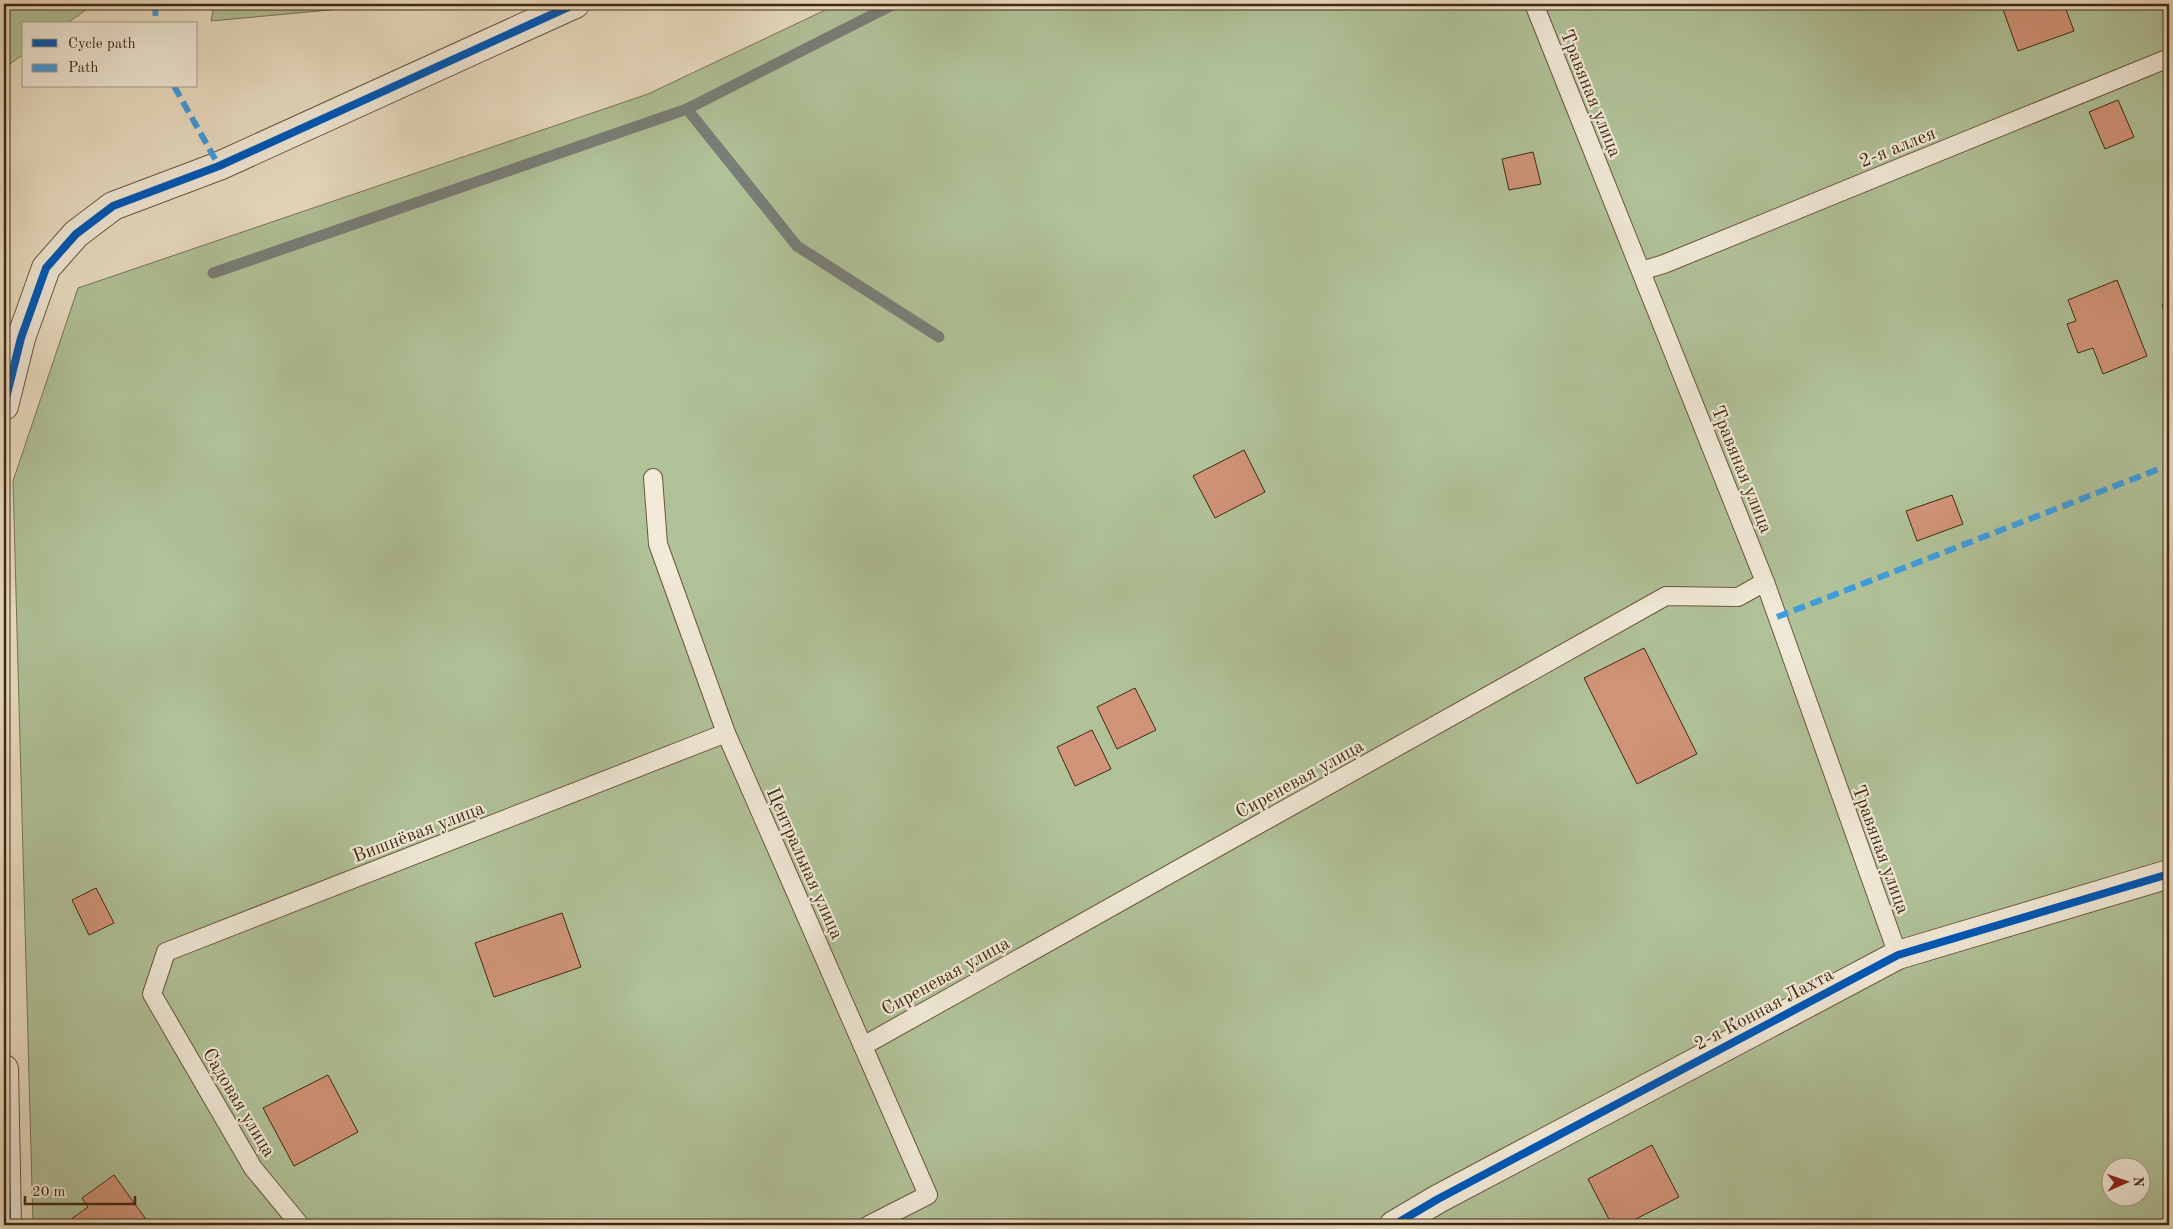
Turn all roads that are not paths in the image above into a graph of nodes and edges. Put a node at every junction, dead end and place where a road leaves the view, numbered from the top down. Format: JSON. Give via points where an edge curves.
{"nodes":[{"id":1,"x":575,"y":4,"type":"edge"},
{"id":2,"x":1534,"y":4,"type":"edge"},
{"id":3,"x":2169,"y":58,"type":"edge"},
{"id":4,"x":1641,"y":271,"type":"junction"},
{"id":5,"x":4,"y":406,"type":"edge"},
{"id":6,"x":654,"y":478,"type":"dead end"},
{"id":7,"x":1765,"y":582,"type":"junction"},
{"id":8,"x":726,"y":733,"type":"junction"},
{"id":9,"x":2169,"y":874,"type":"edge"},
{"id":10,"x":1898,"y":955,"type":"junction"},
{"id":11,"x":152,"y":994,"type":"joint"},
{"id":12,"x":863,"y":1046,"type":"junction"},
{"id":13,"x":4,"y":1069,"type":"edge"},
{"id":14,"x":7,"y":1225,"type":"edge"},
{"id":15,"x":300,"y":1225,"type":"edge"},
{"id":16,"x":869,"y":1225,"type":"edge"},
{"id":17,"x":1394,"y":1225,"type":"edge"}],
"edges":[{"from":1,"to":5,"type":"street","via":[[219,166],[112,206],[76,234],[46,268],[21,338]]},
{"from":2,"to":4,"type":"lane","name":"Травяная улица"},
{"from":3,"to":4,"type":"lane","name":"2-я аллея"},
{"from":4,"to":7,"type":"lane","name":"Травяная улица"},
{"from":6,"to":8,"type":"lane","name":"Центральная улица","via":[[658,544]]},
{"from":7,"to":10,"type":"lane","name":"Травяная улица"},
{"from":7,"to":12,"type":"lane","name":"Сиреневая улица","via":[[1738,597],[1666,596]]},
{"from":8,"to":11,"type":"lane","name":"Вишнёвая улица","via":[[166,952]]},
{"from":8,"to":12,"type":"lane","name":"Центральная улица"},
{"from":9,"to":10,"type":"street","name":"2-я Конная Лахта"},
{"from":10,"to":17,"type":"street","name":"2-я Конная Лахта"},
{"from":11,"to":15,"type":"lane","name":"Садовая улица","via":[[253,1168]]},
{"from":12,"to":16,"type":"lane","name":"Центральная улица","via":[[928,1195]]},
{"from":13,"to":14,"type":"street"}]}
